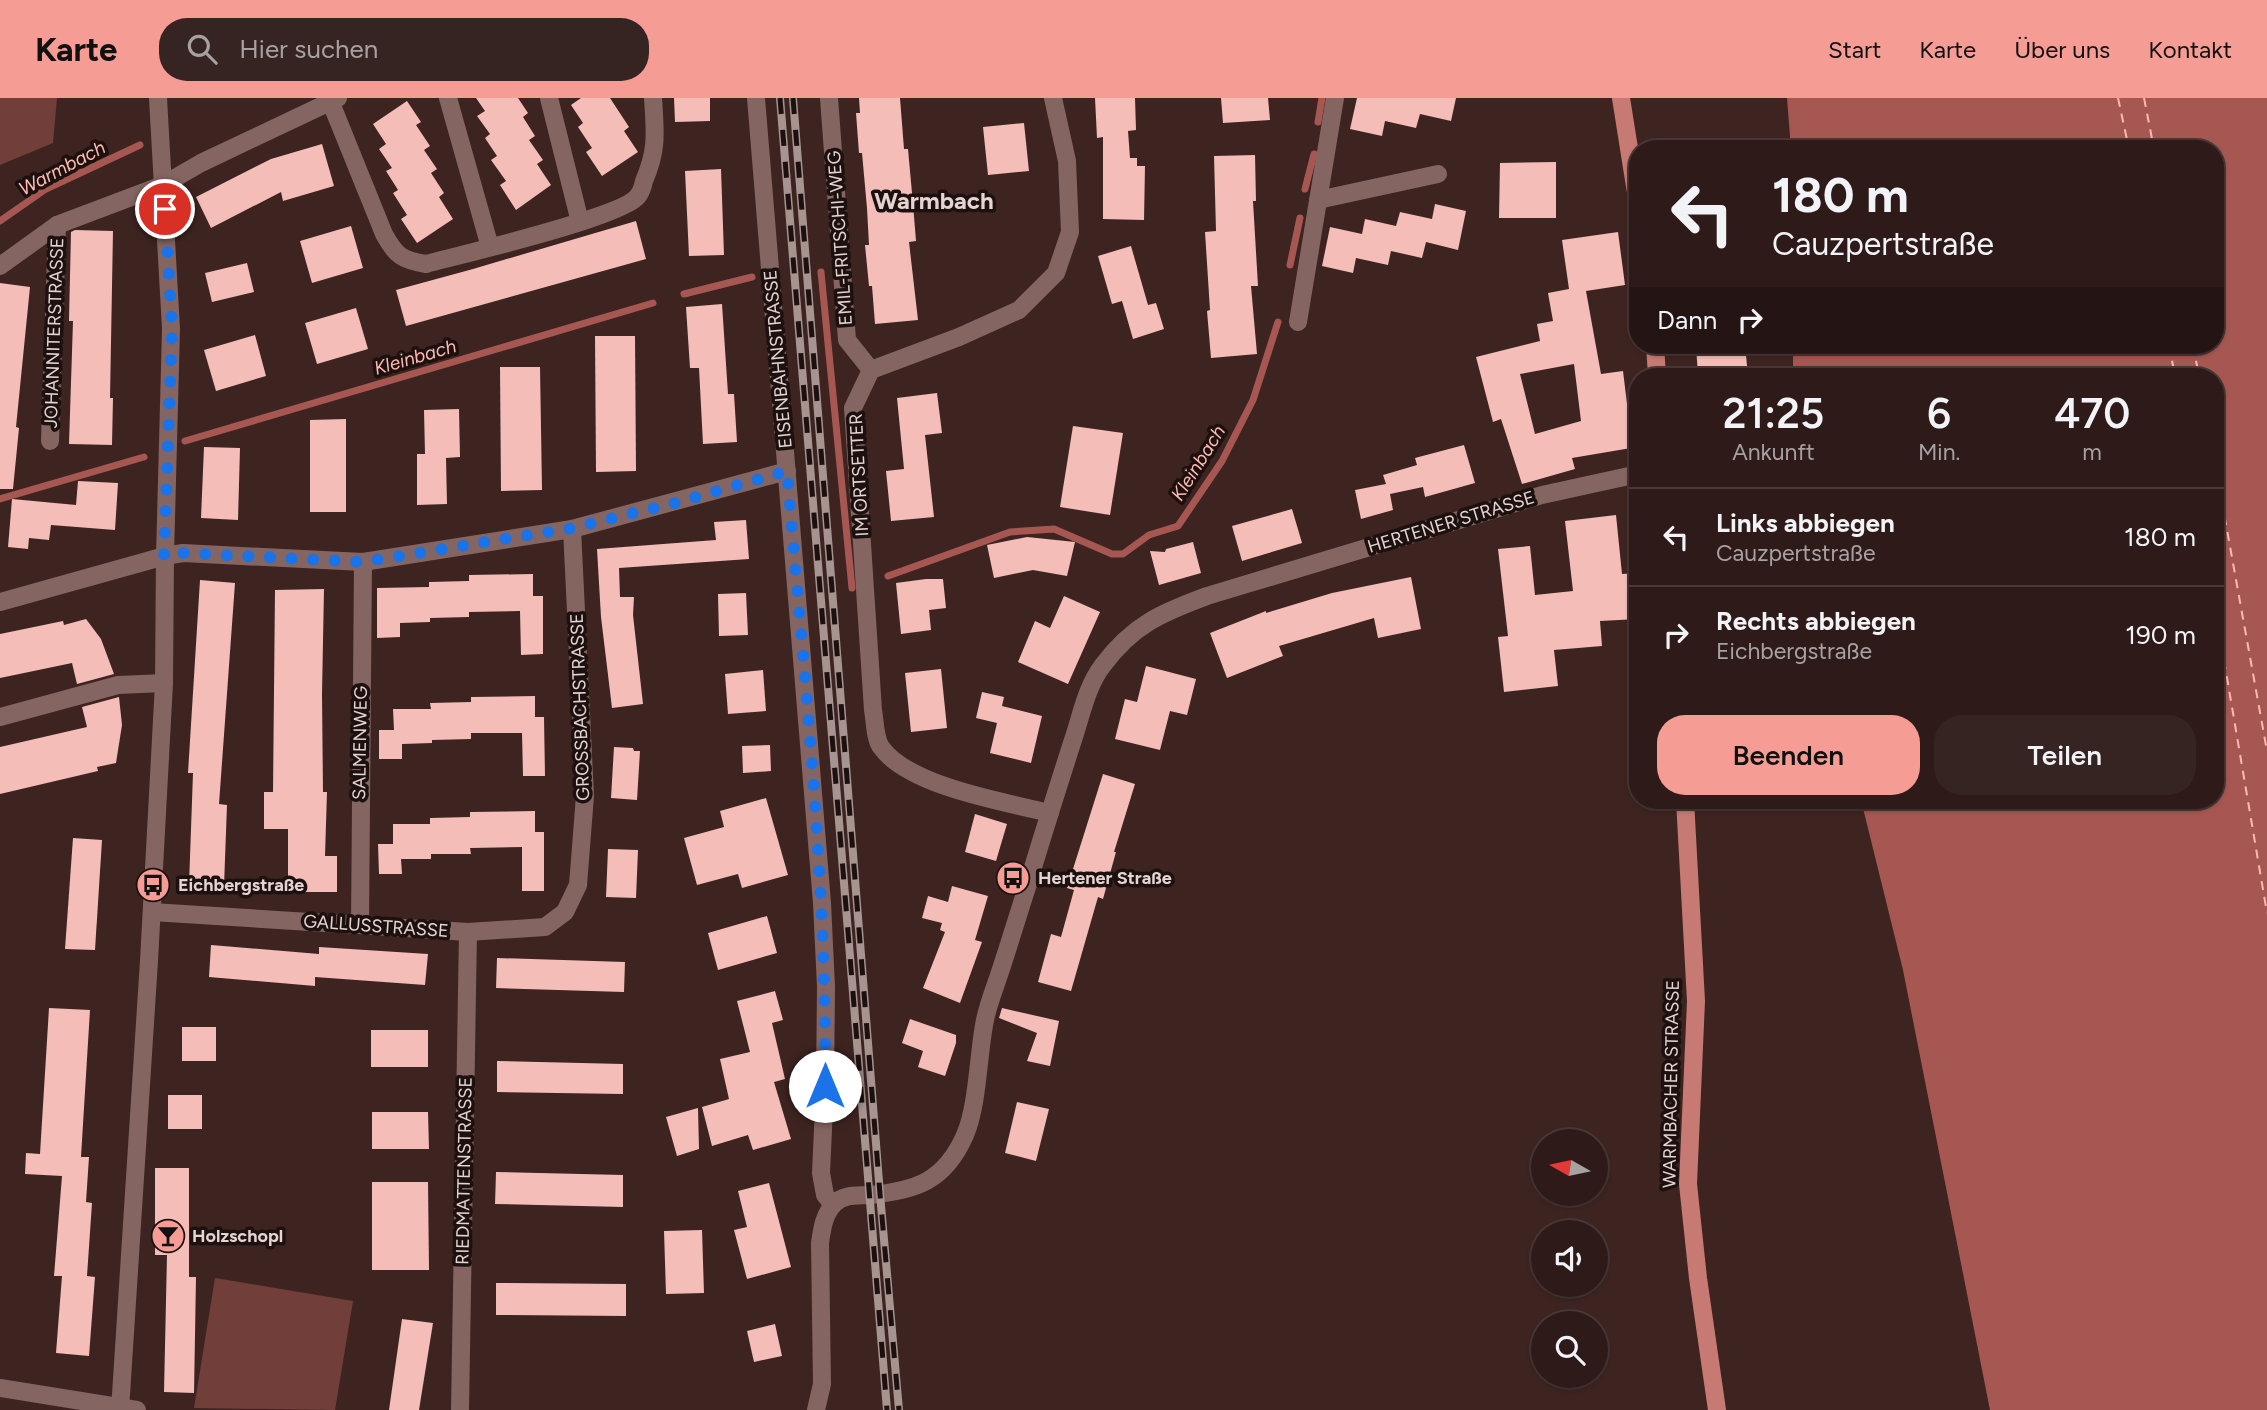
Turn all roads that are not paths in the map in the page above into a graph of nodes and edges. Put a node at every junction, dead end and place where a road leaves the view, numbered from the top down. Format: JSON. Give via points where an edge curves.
{"nodes":[{"id":1,"x":158,"y":98,"type":"edge"},
{"id":2,"x":448,"y":98,"type":"edge"},
{"id":3,"x":549,"y":98,"type":"edge"},
{"id":4,"x":653,"y":98,"type":"edge"},
{"id":5,"x":756,"y":98,"type":"edge"},
{"id":6,"x":829,"y":98,"type":"edge"},
{"id":7,"x":1053,"y":98,"type":"edge"},
{"id":8,"x":1335,"y":98,"type":"edge"},
{"id":9,"x":1621,"y":98,"type":"edge"},
{"id":10,"x":332,"y":99,"type":"edge"},
{"id":11,"x":1629,"y":148,"type":"edge"},
{"id":12,"x":1438,"y":174,"type":"dead end"},
{"id":13,"x":163,"y":185,"type":"junction"},
{"id":14,"x":1318,"y":200,"type":"junction"},
{"id":15,"x":580,"y":222,"type":"junction"},
{"id":16,"x":57,"y":225,"type":"junction"},
{"id":17,"x":490,"y":247,"type":"junction"},
{"id":18,"x":0,"y":266,"type":"edge"},
{"id":19,"x":1298,"y":322,"type":"dead end"},
{"id":20,"x":871,"y":370,"type":"junction"},
{"id":21,"x":50,"y":440,"type":"dead end"},
{"id":22,"x":787,"y":471,"type":"junction"},
{"id":23,"x":1629,"y":476,"type":"edge"},
{"id":24,"x":572,"y":528,"type":"junction"},
{"id":25,"x":164,"y":556,"type":"junction"},
{"id":26,"x":363,"y":562,"type":"junction"},
{"id":27,"x":0,"y":602,"type":"edge"},
{"id":28,"x":164,"y":683,"type":"junction"},
{"id":29,"x":0,"y":717,"type":"edge"},
{"id":30,"x":1685,"y":809,"type":"edge"},
{"id":31,"x":1049,"y":813,"type":"junction"},
{"id":32,"x":578,"y":884,"type":"joint"},
{"id":33,"x":152,"y":912,"type":"junction"},
{"id":34,"x":360,"y":924,"type":"junction"},
{"id":35,"x":468,"y":932,"type":"junction"},
{"id":36,"x":833,"y":1205,"type":"junction"},
{"id":37,"x":0,"y":1388,"type":"edge"},
{"id":38,"x":126,"y":1409,"type":"edge"},
{"id":39,"x":460,"y":1410,"type":"edge"},
{"id":40,"x":816,"y":1410,"type":"edge"},
{"id":41,"x":1717,"y":1410,"type":"edge"}],
"edges":[{"from":1,"to":13,"type":"street"},
{"from":2,"to":17,"type":"street"},
{"from":3,"to":15,"type":"street"},
{"from":4,"to":15,"type":"street","via":[[656,144],[638,198]]},
{"from":5,"to":22,"type":"street","name":"EISENBAHNSTRASSE"},
{"from":6,"to":20,"type":"street","name":"EMIL-FRITSCHI-WEG","via":[[847,340]]},
{"from":7,"to":20,"type":"street","via":[[1067,161],[1070,232],[1056,272],[1019,310]]},
{"from":8,"to":14,"type":"street"},
{"from":9,"to":11,"type":"main road"},
{"from":10,"to":13,"type":"street","name":"JOHANNITERSTRASSE"},
{"from":10,"to":17,"type":"street","via":[[393,251],[407,261],[426,264]]},
{"from":12,"to":14,"type":"street"},
{"from":13,"to":16,"type":"street","name":"JOHANNITERSTRASSE"},
{"from":13,"to":25,"type":"street","via":[[172,329]]},
{"from":14,"to":19,"type":"street"},
{"from":15,"to":17,"type":"street"},
{"from":16,"to":18,"type":"street","name":"JOHANNITERSTRASSE"},
{"from":16,"to":21,"type":"street","name":"JOHANNITERSTRASSE"},
{"from":20,"to":31,"type":"street","name":"IM ORTSETTER","via":[[853,408],[873,710],[880,746],[904,769],[955,789]]},
{"from":22,"to":24,"type":"street"},
{"from":22,"to":36,"type":"street","name":"EISENBAHNSTRASSE","via":[[823,917],[826,999],[821,1172],[825,1195]]},
{"from":23,"to":31,"type":"street","name":"HERTENER STRASSE","via":[[1542,495],[1207,596],[1143,623],[1120,644],[1090,686]]},
{"from":24,"to":26,"type":"street"},
{"from":24,"to":32,"type":"street","name":"GROSSBACHSTRASSE","via":[[585,796]]},
{"from":25,"to":26,"type":"street","via":[[183,553]]},
{"from":25,"to":27,"type":"street"},
{"from":25,"to":28,"type":"street"},
{"from":26,"to":34,"type":"street","name":"SALMENWEG"},
{"from":28,"to":29,"type":"street","via":[[118,685]]},
{"from":28,"to":33,"type":"street"},
{"from":30,"to":41,"type":"main road","name":"WARMBACHER STRASSE","via":[[1696,1001],[1688,1184]]},
{"from":31,"to":36,"type":"street","name":"HERTENER STRASSE","via":[[985,1019],[970,1117],[959,1147],[949,1163],[919,1186],[851,1196]]},
{"from":32,"to":35,"type":"street","name":"GALLUSSTRASSE","via":[[565,912],[545,927]]},
{"from":33,"to":34,"type":"street","name":"GALLUSSTRASSE"},
{"from":33,"to":38,"type":"street"},
{"from":34,"to":35,"type":"street","name":"GALLUSSTRASSE"},
{"from":35,"to":39,"type":"street","name":"RIEDMATTENSTRASSE"},
{"from":36,"to":40,"type":"street","via":[[822,1226],[820,1243],[822,1384]]},
{"from":37,"to":38,"type":"street"}]}
